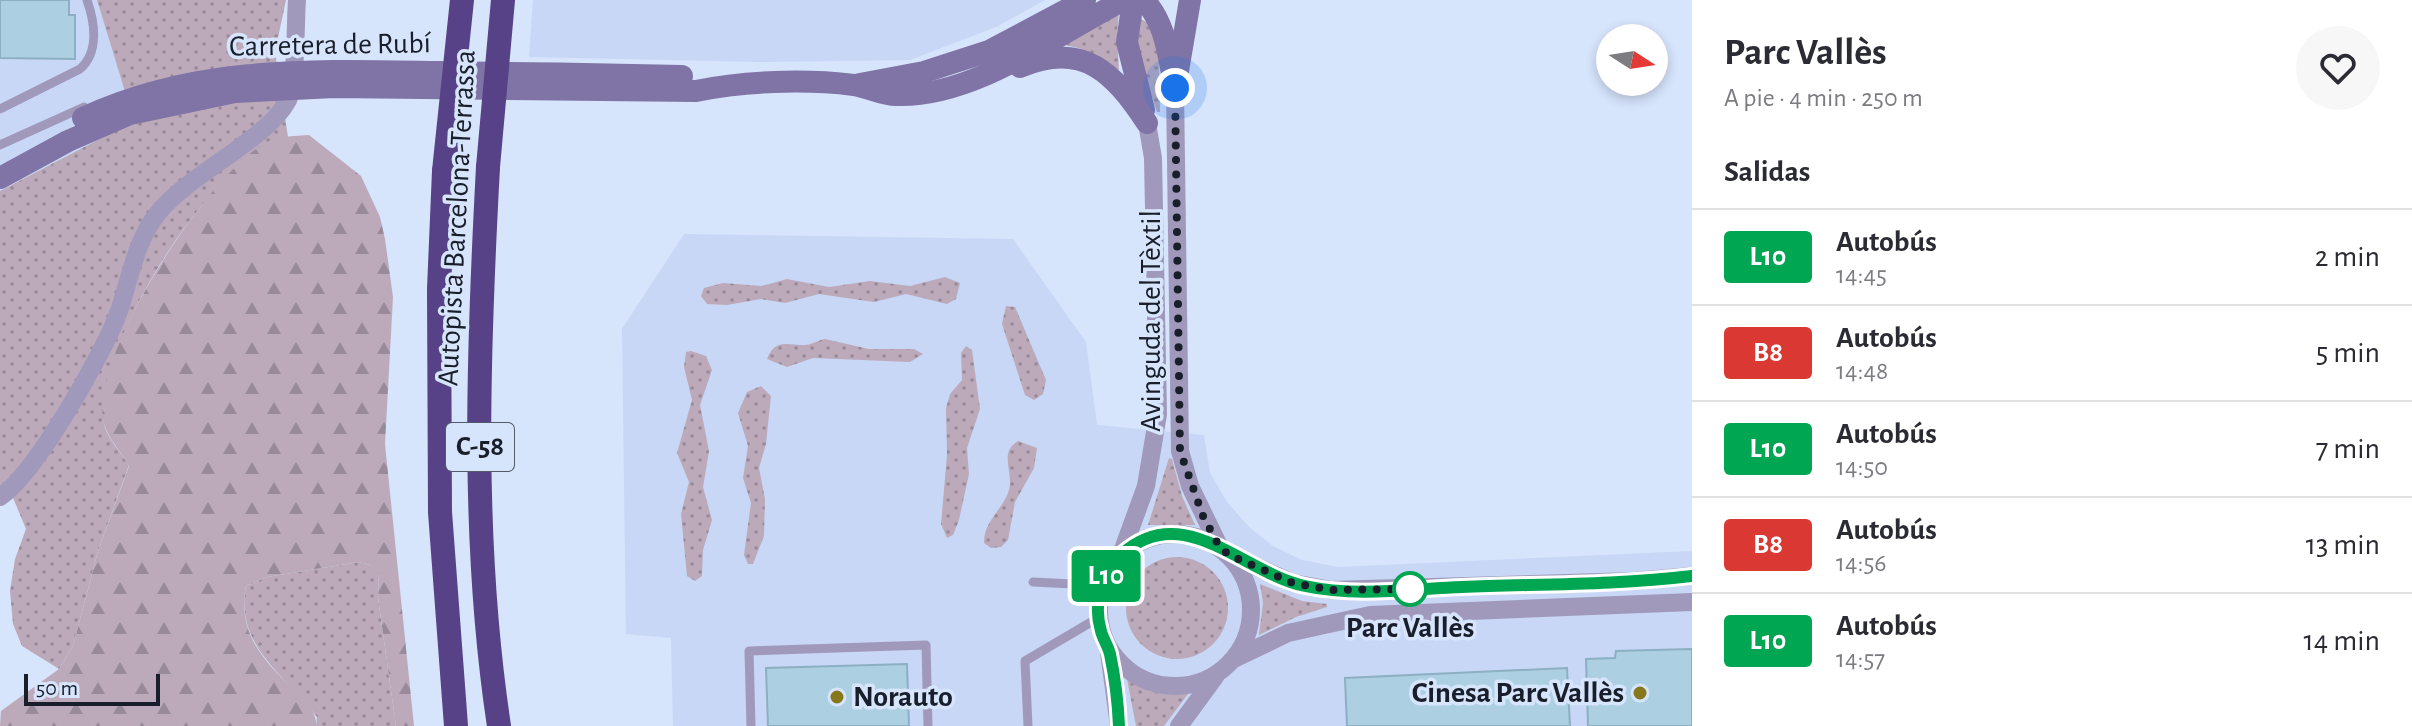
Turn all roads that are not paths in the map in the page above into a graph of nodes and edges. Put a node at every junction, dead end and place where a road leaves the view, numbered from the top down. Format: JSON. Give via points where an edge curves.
{"nodes":[{"id":1,"x":87,"y":0,"type":"edge"},
{"id":2,"x":297,"y":0,"type":"edge"},
{"id":3,"x":462,"y":0,"type":"edge"},
{"id":4,"x":503,"y":0,"type":"edge"},
{"id":5,"x":1095,"y":0,"type":"edge"},
{"id":6,"x":1124,"y":0,"type":"edge"},
{"id":7,"x":1133,"y":0,"type":"edge"},
{"id":8,"x":1144,"y":0,"type":"edge"},
{"id":9,"x":1190,"y":0,"type":"edge"},
{"id":10,"x":1079,"y":4,"type":"edge"},
{"id":11,"x":981,"y":78,"type":"junction"},
{"id":12,"x":292,"y":80,"type":"junction"},
{"id":13,"x":726,"y":85,"type":"junction"},
{"id":14,"x":855,"y":85,"type":"junction"},
{"id":15,"x":1175,"y":88,"type":"junction"},
{"id":16,"x":148,"y":91,"type":"junction"},
{"id":17,"x":0,"y":109,"type":"edge"},
{"id":18,"x":1147,"y":123,"type":"junction"},
{"id":19,"x":0,"y":145,"type":"edge"},
{"id":20,"x":0,"y":160,"type":"edge"},
{"id":21,"x":0,"y":178,"type":"edge"},
{"id":22,"x":0,"y":497,"type":"edge"},
{"id":23,"x":1224,"y":551,"type":"junction"},
{"id":24,"x":1121,"y":555,"type":"junction"},
{"id":25,"x":1692,"y":576,"type":"edge"},
{"id":26,"x":1033,"y":582,"type":"dead end"},
{"id":27,"x":1100,"y":592,"type":"junction"},
{"id":28,"x":1692,"y":602,"type":"edge"},
{"id":29,"x":1098,"y":618,"type":"junction"},
{"id":30,"x":1109,"y":650,"type":"junction"},
{"id":31,"x":1234,"y":659,"type":"junction"},
{"id":32,"x":1218,"y":674,"type":"junction"},
{"id":33,"x":455,"y":725,"type":"edge"},
{"id":34,"x":499,"y":726,"type":"edge"},
{"id":35,"x":751,"y":726,"type":"edge"},
{"id":36,"x":928,"y":726,"type":"edge"},
{"id":37,"x":1028,"y":726,"type":"edge"},
{"id":38,"x":1119,"y":726,"type":"edge"},
{"id":39,"x":1179,"y":726,"type":"edge"}],
"edges":[{"from":1,"to":17,"type":"lane","via":[[94,41],[91,59]]},
{"from":2,"to":12,"type":"street"},
{"from":3,"to":33,"type":"highway","name":"Autopista Barcelona-Terrassa","number":"C-58","bridge":true,"via":[[444,171],[439,289],[440,512]]},
{"from":4,"to":34,"type":"highway","name":"Autopista Barcelona-Terrassa","number":"C-58","bridge":true,"via":[[478,340],[480,509]]},
{"from":5,"to":10,"type":"main road","name":"Carretera de Rubí"},
{"from":6,"to":11,"type":"main road","name":"Carretera de Rubí"},
{"from":7,"to":18,"type":"main road","via":[[1127,42]]},
{"from":8,"to":15,"type":"main road","via":[[1167,40]]},
{"from":9,"to":15,"type":"main road"},
{"from":10,"to":14,"type":"main road","name":"Carretera de Rubí","via":[[989,51],[924,72]]},
{"from":11,"to":14,"type":"main road","name":"Carretera de Rubí","via":[[894,95]]},
{"from":11,"to":18,"type":"main road","via":[[1034,61],[1079,59],[1113,77]]},
{"from":12,"to":13,"type":"main road","name":"Carretera de Rubí","via":[[411,88],[696,91]]},
{"from":12,"to":13,"type":"main road","name":"Carretera de Rubí","via":[[698,76]]},
{"from":12,"to":16,"type":"main road","name":"Carretera de Rubí","via":[[242,73]]},
{"from":12,"to":21,"type":"main road","name":"Carretera de Rubí","via":[[229,86],[130,114]]},
{"from":12,"to":22,"type":"street","via":[[281,113],[159,211],[138,249],[106,343],[24,473]]},
{"from":13,"to":14,"type":"main road","name":"Carretera de Rubí"},
{"from":15,"to":23,"type":"street","name":"Avinguda del Tèxtil","via":[[1180,451],[1190,486]]},
{"from":16,"to":19,"type":"lane","via":[[118,92]]},
{"from":16,"to":20,"type":"main road","name":"Carretera de Rubí"},
{"from":18,"to":24,"type":"street","name":"Avinguda del Tèxtil","via":[[1153,158],[1158,414],[1146,486]]},
{"from":23,"to":24,"type":"street","via":[[1195,535],[1168,533],[1143,539]]},
{"from":23,"to":25,"type":"street","via":[[1293,583],[1331,590]]},
{"from":23,"to":31,"type":"street","via":[[1243,573],[1251,606],[1245,639]]},
{"from":24,"to":27,"type":"street"},
{"from":26,"to":27,"type":"lane"},
{"from":27,"to":29,"type":"street"},
{"from":28,"to":31,"type":"street","via":[[1370,615],[1288,633]]},
{"from":29,"to":30,"type":"street"},
{"from":29,"to":37,"type":"lane","via":[[1025,661]]},
{"from":30,"to":32,"type":"street","via":[[1125,669],[1146,681],[1183,685]]},
{"from":30,"to":38,"type":"street"},
{"from":31,"to":32,"type":"street"},
{"from":32,"to":39,"type":"street"},
{"from":35,"to":36,"type":"lane","via":[[749,651],[926,645]]}]}
